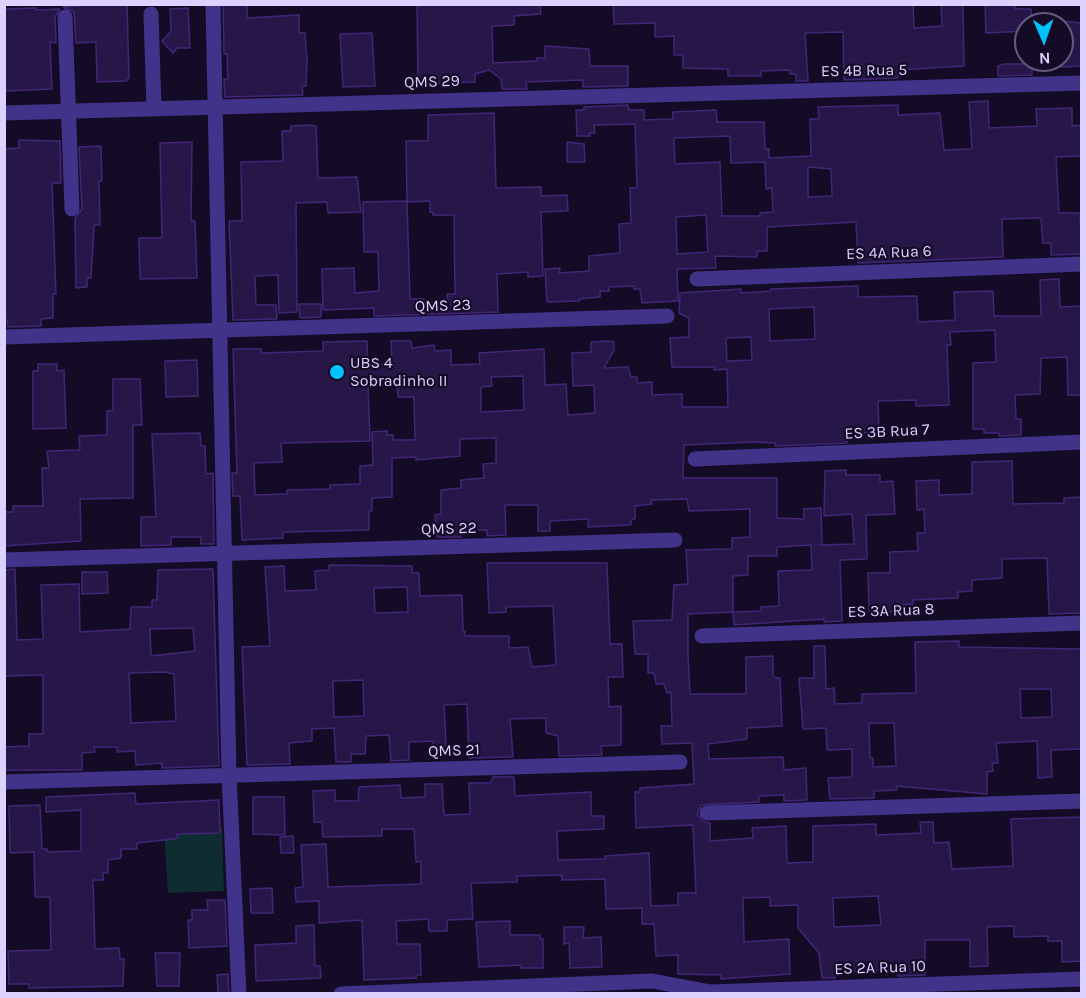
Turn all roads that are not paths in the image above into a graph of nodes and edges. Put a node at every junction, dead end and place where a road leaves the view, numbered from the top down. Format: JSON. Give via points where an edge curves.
{"nodes":[{"id":1,"x":213,"y":4,"type":"edge"},
{"id":2,"x":152,"y":14,"type":"dead end"},
{"id":3,"x":65,"y":17,"type":"dead end"},
{"id":4,"x":1082,"y":84,"type":"edge"},
{"id":5,"x":648,"y":94,"type":"joint"},
{"id":6,"x":217,"y":106,"type":"junction"},
{"id":7,"x":154,"y":108,"type":"junction"},
{"id":8,"x":68,"y":111,"type":"junction"},
{"id":9,"x":4,"y":113,"type":"edge"},
{"id":10,"x":72,"y":209,"type":"dead end"},
{"id":11,"x":1082,"y":264,"type":"edge"},
{"id":12,"x":697,"y":279,"type":"dead end"},
{"id":13,"x":667,"y":316,"type":"dead end"},
{"id":14,"x":222,"y":332,"type":"junction"},
{"id":15,"x":4,"y":337,"type":"edge"},
{"id":16,"x":1082,"y":442,"type":"edge"},
{"id":17,"x":695,"y":459,"type":"dead end"},
{"id":18,"x":675,"y":540,"type":"dead end"},
{"id":19,"x":224,"y":554,"type":"junction"},
{"id":20,"x":4,"y":560,"type":"edge"},
{"id":21,"x":1082,"y":623,"type":"edge"},
{"id":22,"x":702,"y":636,"type":"dead end"},
{"id":23,"x":680,"y":762,"type":"dead end"},
{"id":24,"x":229,"y":775,"type":"junction"},
{"id":25,"x":4,"y":782,"type":"edge"},
{"id":26,"x":1082,"y":801,"type":"edge"},
{"id":27,"x":707,"y":813,"type":"dead end"},
{"id":28,"x":1082,"y":979,"type":"edge"},
{"id":29,"x":239,"y":993,"type":"edge"},
{"id":30,"x":340,"y":993,"type":"edge"}],
"edges":[{"from":1,"to":6,"type":"street"},
{"from":2,"to":7,"type":"street"},
{"from":3,"to":8,"type":"street"},
{"from":4,"to":5,"type":"street","name":"ES 4B Rua 5"},
{"from":5,"to":6,"type":"street","name":"QMS 29"},
{"from":6,"to":7,"type":"street","name":"QMS 29"},
{"from":6,"to":14,"type":"street"},
{"from":7,"to":8,"type":"street","name":"QMS 29"},
{"from":8,"to":9,"type":"street","name":"QMS 29"},
{"from":8,"to":10,"type":"street"},
{"from":11,"to":12,"type":"street","name":"ES 4A Rua 6"},
{"from":13,"to":14,"type":"street","name":"QMS 23"},
{"from":14,"to":15,"type":"street","name":"QMS 23"},
{"from":14,"to":19,"type":"street"},
{"from":16,"to":17,"type":"street","name":"ES 3B Rua 7"},
{"from":18,"to":19,"type":"street","name":"QMS 22"},
{"from":19,"to":20,"type":"street","name":"QMS 22"},
{"from":19,"to":24,"type":"street"},
{"from":21,"to":22,"type":"street","name":"ES 3A Rua 8"},
{"from":23,"to":24,"type":"street","name":"QMS 21"},
{"from":24,"to":25,"type":"street","name":"QMS 21"},
{"from":24,"to":29,"type":"street"},
{"from":26,"to":27,"type":"street"},
{"from":28,"to":30,"type":"street","name":"ES 2A Rua 10","via":[[711,992],[652,981]]}]}
